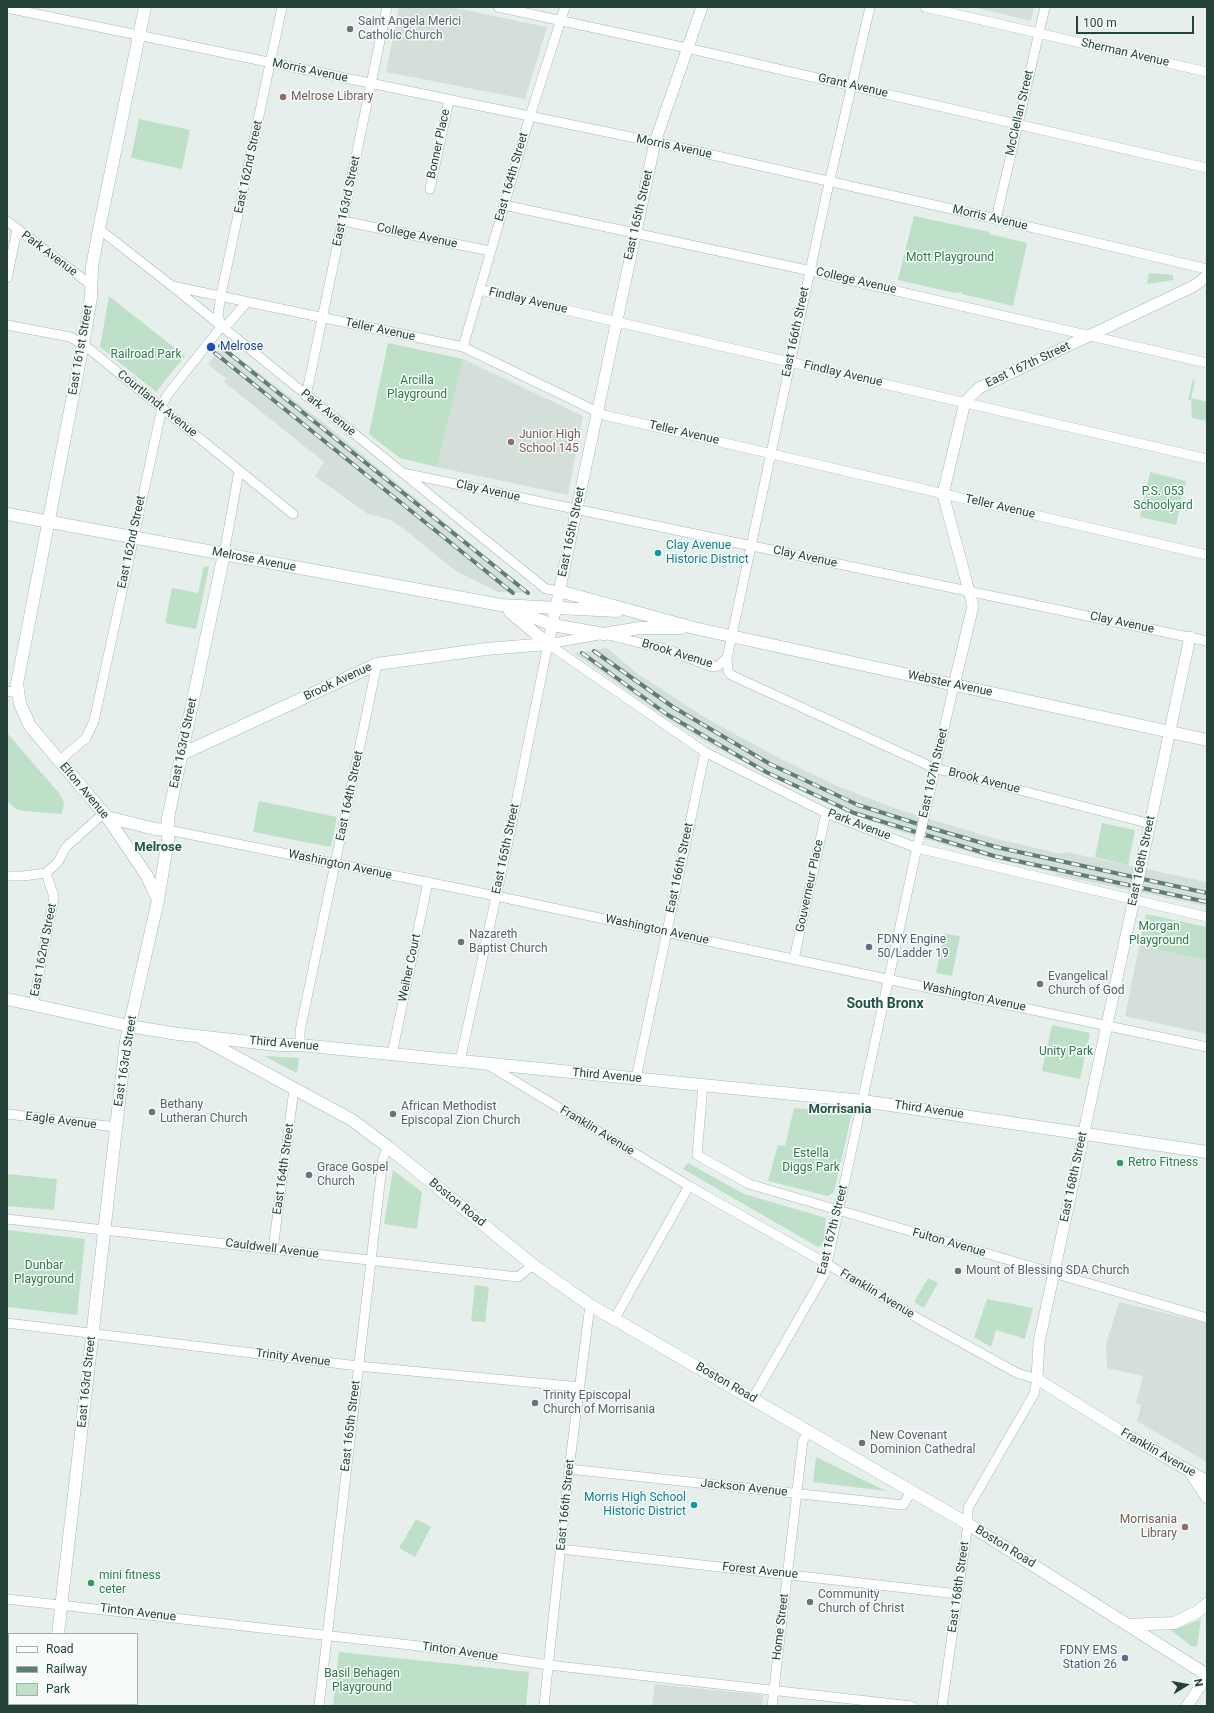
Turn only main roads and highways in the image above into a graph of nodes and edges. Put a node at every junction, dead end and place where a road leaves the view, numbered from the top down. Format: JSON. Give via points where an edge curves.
{"nodes":[{"id":1,"x":145,"y":7,"type":"edge"},
{"id":2,"x":7,"y":514,"type":"edge"},
{"id":3,"x":48,"y":521,"type":"junction"},
{"id":4,"x":224,"y":554,"type":"junction"},
{"id":5,"x":558,"y":591,"type":"road end"},
{"id":6,"x":501,"y":605,"type":"junction"},
{"id":7,"x":557,"y":607,"type":"joint"},
{"id":8,"x":637,"y":612,"type":"junction"},
{"id":9,"x":553,"y":625,"type":"joint"},
{"id":10,"x":694,"y":628,"type":"junction"},
{"id":11,"x":12,"y":692,"type":"edge"},
{"id":12,"x":1207,"y":740,"type":"edge"},
{"id":13,"x":182,"y":754,"type":"junction"},
{"id":14,"x":105,"y":815,"type":"junction"},
{"id":15,"x":168,"y":830,"type":"junction"},
{"id":16,"x":158,"y":900,"type":"junction"},
{"id":17,"x":7,"y":999,"type":"edge"},
{"id":18,"x":129,"y":1026,"type":"junction"},
{"id":19,"x":199,"y":1037,"type":"junction"},
{"id":20,"x":246,"y":1041,"type":"junction"},
{"id":21,"x":260,"y":1070,"type":"junction"},
{"id":22,"x":1207,"y":1152,"type":"edge"},
{"id":23,"x":1207,"y":1604,"type":"edge"},
{"id":24,"x":1128,"y":1625,"type":"junction"},
{"id":25,"x":58,"y":1633,"type":"edge"},
{"id":26,"x":1207,"y":1676,"type":"edge"}],
"edges":[{"from":1,"to":3,"type":"main road","name":"East 161st Street","via":[[99,229],[83,344]]},
{"from":2,"to":3,"type":"main road","name":"Melrose Avenue"},
{"from":3,"to":4,"type":"main road","name":"Melrose Avenue"},
{"from":3,"to":11,"type":"main road","name":"East 161st Street","via":[[17,678]]},
{"from":4,"to":6,"type":"main road","name":"Melrose Avenue"},
{"from":4,"to":13,"type":"main road","name":"East 163rd Street"},
{"from":5,"to":8,"type":"main road","name":"Webster Avenue"},
{"from":6,"to":7,"type":"main road","name":"Melrose Avenue"},
{"from":6,"to":9,"type":"main road","name":"Melrose Avenue"},
{"from":6,"to":13,"type":"main road","name":"Brook Avenue","via":[[548,644],[486,649],[377,664]]},
{"from":7,"to":8,"type":"main road","name":"Webster Avenue","via":[[565,610]]},
{"from":8,"to":10,"type":"main road","name":"Webster Avenue"},
{"from":9,"to":10,"type":"main road","name":"Webster Avenue","via":[[604,634],[640,628]]},
{"from":10,"to":12,"type":"main road","name":"Webster Avenue"},
{"from":11,"to":14,"type":"main road","name":"Elton Avenue","via":[[27,721]]},
{"from":13,"to":15,"type":"main road","name":"East 163rd Street","via":[[168,818]]},
{"from":14,"to":15,"type":"main road","name":"Washington Avenue","via":[[155,829]]},
{"from":14,"to":16,"type":"main road","name":"Elton Avenue","via":[[147,876]]},
{"from":15,"to":16,"type":"main road","name":"East 163rd Street"},
{"from":16,"to":18,"type":"main road","name":"East 163rd Street"},
{"from":17,"to":18,"type":"main road","name":"Third Avenue"},
{"from":18,"to":19,"type":"main road","name":"Third Avenue"},
{"from":18,"to":25,"type":"main road","name":"East 163rd Street"},
{"from":19,"to":20,"type":"main road","name":"Third Avenue"},
{"from":19,"to":21,"type":"main road","name":"Boston Road"},
{"from":20,"to":21,"type":"main road","name":"Boston Road","via":[[247,1055]]},
{"from":20,"to":22,"type":"main road","name":"Third Avenue","via":[[863,1101]]},
{"from":21,"to":24,"type":"main road","name":"Boston Road","via":[[352,1120],[534,1265],[590,1305],[968,1524]]},
{"from":23,"to":24,"type":"main road","via":[[1174,1623]]},
{"from":24,"to":26,"type":"main road","name":"Boston Road"}]}
